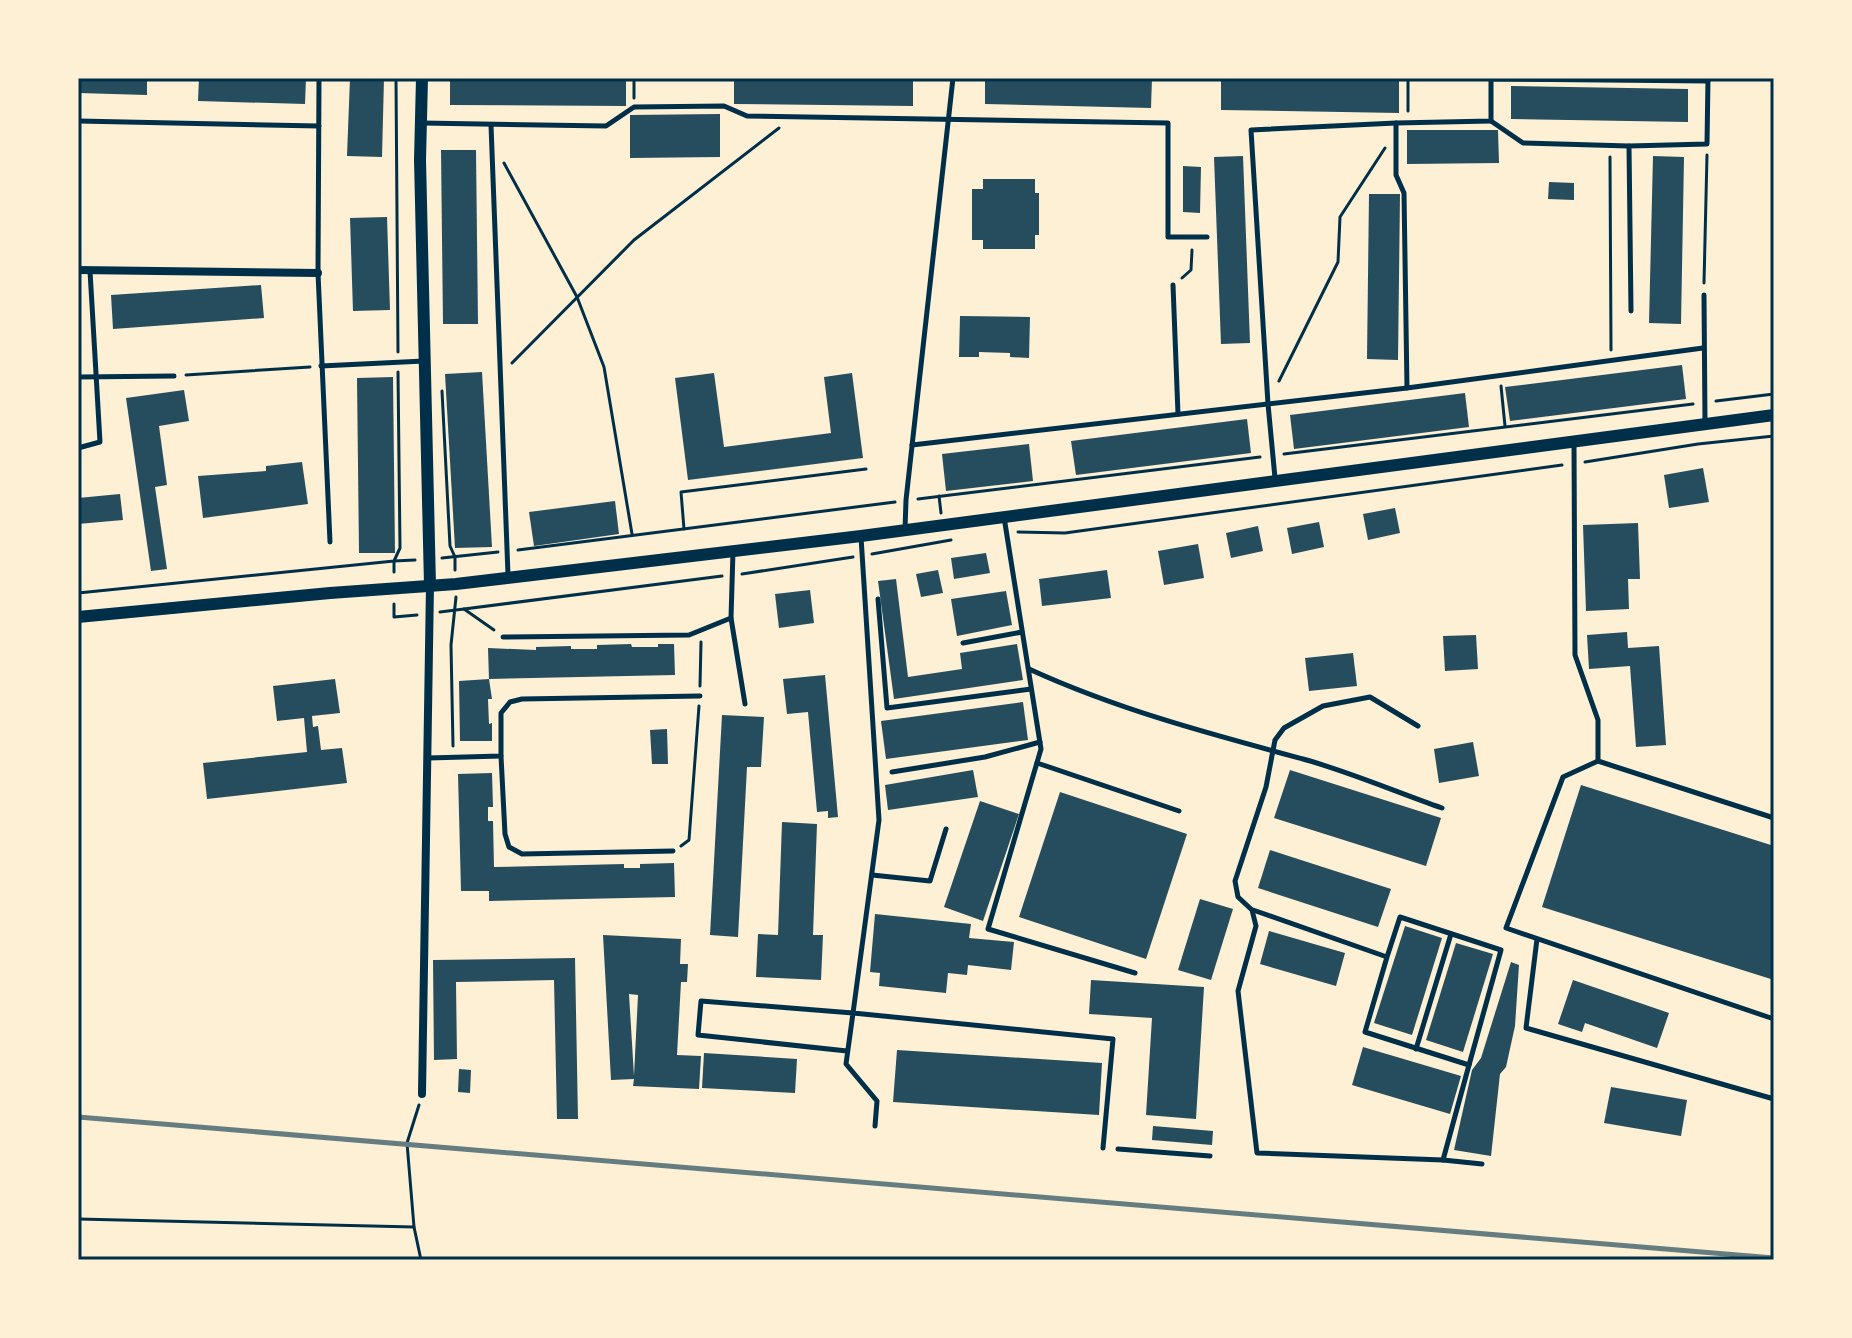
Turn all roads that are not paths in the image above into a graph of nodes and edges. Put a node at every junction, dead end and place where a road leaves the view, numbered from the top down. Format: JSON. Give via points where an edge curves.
{"nodes":[{"id":1,"x":319,"y":78,"type":"edge"},
{"id":2,"x":422,"y":78,"type":"edge"},
{"id":3,"x":953,"y":78,"type":"edge"},
{"id":4,"x":1491,"y":78,"type":"edge"},
{"id":5,"x":1708,"y":80,"type":"edge"},
{"id":6,"x":948,"y":118,"type":"junction"},
{"id":7,"x":78,"y":121,"type":"edge"},
{"id":8,"x":1491,"y":121,"type":"junction"},
{"id":9,"x":421,"y":123,"type":"junction"},
{"id":10,"x":1396,"y":123,"type":"junction"},
{"id":11,"x":491,"y":125,"type":"junction"},
{"id":12,"x":319,"y":126,"type":"junction"},
{"id":13,"x":1629,"y":146,"type":"junction"},
{"id":14,"x":1207,"y":237,"type":"dead end"},
{"id":15,"x":78,"y":270,"type":"edge"},
{"id":16,"x":90,"y":271,"type":"junction"},
{"id":17,"x":318,"y":273,"type":"junction"},
{"id":18,"x":1173,"y":285,"type":"road end"},
{"id":19,"x":1704,"y":295,"type":"road end"},
{"id":20,"x":1631,"y":311,"type":"dead end"},
{"id":21,"x":1703,"y":348,"type":"junction"},
{"id":22,"x":425,"y":361,"type":"junction"},
{"id":23,"x":321,"y":366,"type":"junction"},
{"id":24,"x":174,"y":376,"type":"road end"},
{"id":25,"x":78,"y":377,"type":"edge"},
{"id":26,"x":96,"y":377,"type":"junction"},
{"id":27,"x":1407,"y":388,"type":"junction"},
{"id":28,"x":1268,"y":404,"type":"junction"},
{"id":29,"x":1178,"y":414,"type":"junction"},
{"id":30,"x":1774,"y":415,"type":"edge"},
{"id":31,"x":1705,"y":424,"type":"junction"},
{"id":32,"x":1573,"y":443,"type":"junction"},
{"id":33,"x":912,"y":445,"type":"junction"},
{"id":34,"x":78,"y":448,"type":"edge"},
{"id":35,"x":1275,"y":481,"type":"junction"},
{"id":36,"x":1003,"y":516,"type":"junction"},
{"id":37,"x":905,"y":530,"type":"junction"},
{"id":38,"x":861,"y":536,"type":"junction"},
{"id":39,"x":330,"y":542,"type":"road end"},
{"id":40,"x":733,"y":550,"type":"junction"},
{"id":41,"x":508,"y":578,"type":"junction"},
{"id":42,"x":430,"y":585,"type":"junction"},
{"id":43,"x":878,"y":599,"type":"dead end"},
{"id":44,"x":78,"y":617,"type":"edge"},
{"id":45,"x":731,"y":618,"type":"junction"},
{"id":46,"x":1022,"y":632,"type":"junction"},
{"id":47,"x":503,"y":637,"type":"road end"},
{"id":48,"x":963,"y":643,"type":"dead end"},
{"id":49,"x":1028,"y":668,"type":"junction"},
{"id":50,"x":1031,"y":689,"type":"junction"},
{"id":51,"x":700,"y":696,"type":"road end"},
{"id":52,"x":745,"y":704,"type":"dead end"},
{"id":53,"x":1418,"y":726,"type":"dead end"},
{"id":54,"x":1040,"y":742,"type":"junction"},
{"id":55,"x":1271,"y":752,"type":"junction"},
{"id":56,"x":501,"y":756,"type":"junction"},
{"id":57,"x":428,"y":758,"type":"junction"},
{"id":58,"x":1598,"y":761,"type":"junction"},
{"id":59,"x":1037,"y":763,"type":"junction"},
{"id":60,"x":892,"y":772,"type":"dead end"},
{"id":61,"x":1442,"y":808,"type":"dead end"},
{"id":62,"x":1179,"y":811,"type":"dead end"},
{"id":63,"x":1774,"y":818,"type":"edge"},
{"id":64,"x":946,"y":829,"type":"dead end"},
{"id":65,"x":673,"y":851,"type":"road end"},
{"id":66,"x":872,"y":875,"type":"junction"},
{"id":67,"x":1252,"y":910,"type":"junction"},
{"id":68,"x":1451,"y":934,"type":"junction"},
{"id":69,"x":1537,"y":939,"type":"junction"},
{"id":70,"x":1387,"y":957,"type":"junction"},
{"id":71,"x":1135,"y":973,"type":"dead end"},
{"id":72,"x":853,"y":1013,"type":"junction"},
{"id":73,"x":1774,"y":1019,"type":"edge"},
{"id":74,"x":1416,"y":1049,"type":"junction"},
{"id":75,"x":847,"y":1051,"type":"junction"},
{"id":76,"x":1469,"y":1065,"type":"junction"},
{"id":77,"x":422,"y":1094,"type":"road end"},
{"id":78,"x":1774,"y":1099,"type":"edge"},
{"id":79,"x":875,"y":1126,"type":"dead end"},
{"id":80,"x":1103,"y":1148,"type":"dead end"},
{"id":81,"x":1118,"y":1149,"type":"dead end"},
{"id":82,"x":1210,"y":1156,"type":"dead end"},
{"id":83,"x":1443,"y":1160,"type":"junction"},
{"id":84,"x":1482,"y":1164,"type":"dead end"}],
"edges":[{"from":1,"to":12,"type":"lane"},
{"from":2,"to":9,"type":"street"},
{"from":3,"to":6,"type":"lane"},
{"from":4,"to":5,"type":"lane"},
{"from":4,"to":8,"type":"lane"},
{"from":5,"to":13,"type":"lane","via":[[1707,144]]},
{"from":6,"to":11,"type":"lane","via":[[747,116],[724,106],[634,107],[606,126]]},
{"from":6,"to":14,"type":"lane","via":[[1168,123],[1168,237]]},
{"from":6,"to":33,"type":"lane"},
{"from":7,"to":12,"type":"lane"},
{"from":8,"to":10,"type":"lane"},
{"from":8,"to":13,"type":"lane","via":[[1523,143]]},
{"from":9,"to":11,"type":"lane"},
{"from":9,"to":22,"type":"street"},
{"from":10,"to":27,"type":"lane","via":[[1396,175],[1404,193]]},
{"from":10,"to":28,"type":"lane","via":[[1251,130]]},
{"from":11,"to":41,"type":"lane"},
{"from":12,"to":17,"type":"lane"},
{"from":13,"to":20,"type":"lane"},
{"from":15,"to":16,"type":"street"},
{"from":16,"to":17,"type":"street"},
{"from":16,"to":26,"type":"lane"},
{"from":17,"to":23,"type":"lane"},
{"from":18,"to":29,"type":"lane"},
{"from":19,"to":21,"type":"lane"},
{"from":21,"to":27,"type":"lane"},
{"from":21,"to":31,"type":"lane"},
{"from":22,"to":23,"type":"lane"},
{"from":22,"to":42,"type":"street"},
{"from":23,"to":39,"type":"lane"},
{"from":24,"to":26,"type":"lane"},
{"from":25,"to":26,"type":"lane"},
{"from":26,"to":34,"type":"lane","via":[[100,442]]},
{"from":27,"to":28,"type":"lane"},
{"from":28,"to":29,"type":"lane"},
{"from":28,"to":35,"type":"lane"},
{"from":29,"to":33,"type":"lane"},
{"from":30,"to":31,"type":"street"},
{"from":31,"to":32,"type":"street"},
{"from":32,"to":35,"type":"street"},
{"from":32,"to":58,"type":"lane","via":[[1575,655],[1598,720]]},
{"from":33,"to":37,"type":"lane"},
{"from":35,"to":36,"type":"street"},
{"from":36,"to":37,"type":"street"},
{"from":36,"to":46,"type":"lane"},
{"from":37,"to":38,"type":"street"},
{"from":38,"to":40,"type":"street"},
{"from":38,"to":66,"type":"lane","via":[[879,820]]},
{"from":40,"to":41,"type":"street"},
{"from":40,"to":45,"type":"lane"},
{"from":41,"to":42,"type":"street"},
{"from":42,"to":44,"type":"street"},
{"from":42,"to":57,"type":"street"},
{"from":43,"to":50,"type":"lane","via":[[887,708]]},
{"from":45,"to":47,"type":"lane","via":[[689,635]]},
{"from":45,"to":52,"type":"lane"},
{"from":46,"to":48,"type":"lane"},
{"from":46,"to":49,"type":"lane"},
{"from":49,"to":50,"type":"lane"},
{"from":49,"to":55,"type":"lane","via":[[1076,690]]},
{"from":50,"to":54,"type":"lane"},
{"from":51,"to":56,"type":"lane","via":[[510,702],[501,713]]},
{"from":53,"to":55,"type":"lane","via":[[1370,697],[1303,715],[1284,728]]},
{"from":54,"to":59,"type":"lane"},
{"from":54,"to":60,"type":"lane"},
{"from":55,"to":61,"type":"lane"},
{"from":55,"to":67,"type":"lane","via":[[1266,787],[1235,881],[1238,897]]},
{"from":56,"to":57,"type":"lane"},
{"from":56,"to":65,"type":"lane","via":[[509,847],[522,854]]},
{"from":57,"to":77,"type":"street"},
{"from":58,"to":63,"type":"lane"},
{"from":58,"to":69,"type":"lane","via":[[1563,777],[1506,928]]},
{"from":59,"to":62,"type":"lane"},
{"from":59,"to":71,"type":"lane","via":[[988,929]]},
{"from":64,"to":66,"type":"lane","via":[[930,881]]},
{"from":66,"to":72,"type":"lane"},
{"from":67,"to":70,"type":"lane"},
{"from":67,"to":83,"type":"lane","via":[[1256,926],[1238,991],[1257,1153]]},
{"from":68,"to":70,"type":"lane","via":[[1400,917]]},
{"from":68,"to":74,"type":"lane"},
{"from":68,"to":76,"type":"lane","via":[[1501,950]]},
{"from":69,"to":73,"type":"lane"},
{"from":69,"to":78,"type":"lane","via":[[1526,1028]]},
{"from":70,"to":74,"type":"lane","via":[[1365,1032]]},
{"from":72,"to":75,"type":"lane"},
{"from":72,"to":75,"type":"lane","via":[[701,1001],[698,1035]]},
{"from":72,"to":80,"type":"lane","via":[[1113,1039]]},
{"from":74,"to":76,"type":"lane"},
{"from":75,"to":79,"type":"lane","via":[[846,1064],[877,1101]]},
{"from":76,"to":83,"type":"lane"},
{"from":81,"to":82,"type":"lane"},
{"from":83,"to":84,"type":"lane"}]}
